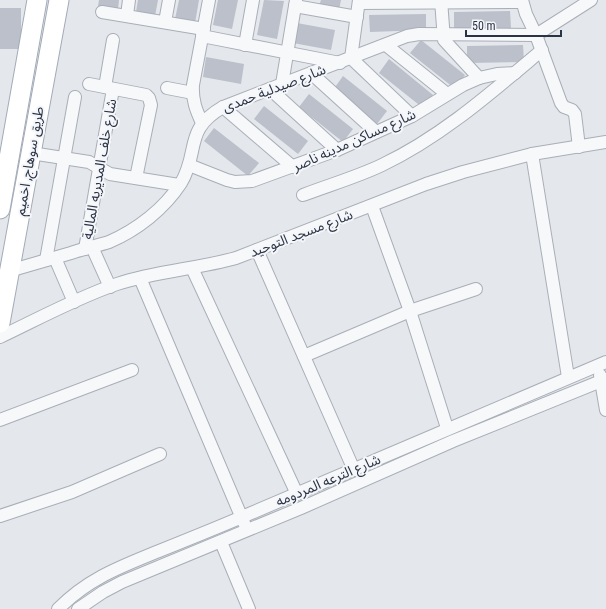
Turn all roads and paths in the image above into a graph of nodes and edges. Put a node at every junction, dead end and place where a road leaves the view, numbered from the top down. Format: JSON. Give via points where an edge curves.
{"nodes":[{"id":1,"x":37,"y":0,"type":"edge"},
{"id":2,"x":59,"y":0,"type":"edge"},
{"id":3,"x":129,"y":0,"type":"edge"},
{"id":4,"x":169,"y":0,"type":"edge"},
{"id":5,"x":209,"y":0,"type":"edge"},
{"id":6,"x":253,"y":0,"type":"edge"},
{"id":7,"x":592,"y":0,"type":"edge"},
{"id":8,"x":441,"y":1,"type":"edge"},
{"id":9,"x":522,"y":1,"type":"edge"},
{"id":10,"x":359,"y":2,"type":"edge"},
{"id":11,"x":295,"y":3,"type":"edge"},
{"id":12,"x":316,"y":5,"type":"edge"},
{"id":13,"x":102,"y":12,"type":"dead end"},
{"id":14,"x":127,"y":15,"type":"junction"},
{"id":15,"x":357,"y":17,"type":"junction"},
{"id":16,"x":165,"y":22,"type":"junction"},
{"id":17,"x":203,"y":32,"type":"junction"},
{"id":18,"x":442,"y":33,"type":"junction"},
{"id":19,"x":536,"y":35,"type":"junction"},
{"id":20,"x":113,"y":40,"type":"dead end"},
{"id":21,"x":245,"y":44,"type":"junction"},
{"id":22,"x":386,"y":45,"type":"junction"},
{"id":23,"x":542,"y":50,"type":"junction"},
{"id":24,"x":287,"y":52,"type":"junction"},
{"id":25,"x":351,"y":58,"type":"junction"},
{"id":26,"x":340,"y":63,"type":"junction"},
{"id":27,"x":311,"y":73,"type":"junction"},
{"id":28,"x":515,"y":73,"type":"junction"},
{"id":29,"x":479,"y":78,"type":"junction"},
{"id":30,"x":89,"y":84,"type":"dead end"},
{"id":31,"x":276,"y":87,"type":"junction"},
{"id":32,"x":109,"y":88,"type":"junction"},
{"id":33,"x":167,"y":88,"type":"dead end"},
{"id":34,"x":192,"y":93,"type":"junction"},
{"id":35,"x":447,"y":94,"type":"junction"},
{"id":36,"x":75,"y":97,"type":"dead end"},
{"id":37,"x":223,"y":107,"type":"junction"},
{"id":38,"x":412,"y":116,"type":"junction"},
{"id":39,"x":202,"y":123,"type":"junction"},
{"id":40,"x":376,"y":132,"type":"junction"},
{"id":41,"x":606,"y":142,"type":"edge"},
{"id":42,"x":579,"y":147,"type":"junction"},
{"id":43,"x":337,"y":150,"type":"junction"},
{"id":44,"x":31,"y":153,"type":"junction"},
{"id":45,"x":532,"y":154,"type":"junction"},
{"id":46,"x":64,"y":158,"type":"junction"},
{"id":47,"x":189,"y":165,"type":"junction"},
{"id":48,"x":293,"y":167,"type":"junction"},
{"id":49,"x":99,"y":168,"type":"junction"},
{"id":50,"x":136,"y":178,"type":"junction"},
{"id":51,"x":180,"y":185,"type":"junction"},
{"id":52,"x":302,"y":195,"type":"dead end"},
{"id":53,"x":372,"y":206,"type":"junction"},
{"id":54,"x":0,"y":209,"type":"edge"},
{"id":55,"x":89,"y":248,"type":"junction"},
{"id":56,"x":257,"y":250,"type":"junction"},
{"id":57,"x":50,"y":259,"type":"junction"},
{"id":58,"x":192,"y":268,"type":"junction"},
{"id":59,"x":9,"y":271,"type":"junction"},
{"id":60,"x":140,"y":278,"type":"junction"},
{"id":61,"x":110,"y":287,"type":"junction"},
{"id":62,"x":476,"y":289,"type":"dead end"},
{"id":63,"x":74,"y":302,"type":"junction"},
{"id":64,"x":410,"y":311,"type":"junction"},
{"id":65,"x":0,"y":323,"type":"edge"},
{"id":66,"x":0,"y":337,"type":"edge"},
{"id":67,"x":304,"y":356,"type":"junction"},
{"id":68,"x":602,"y":364,"type":"edge"},
{"id":69,"x":132,"y":370,"type":"dead end"},
{"id":70,"x":568,"y":377,"type":"junction"},
{"id":71,"x":603,"y":380,"type":"edge"},
{"id":72,"x":606,"y":410,"type":"edge"},
{"id":73,"x":0,"y":420,"type":"edge"},
{"id":74,"x":447,"y":428,"type":"junction"},
{"id":75,"x":160,"y":454,"type":"dead end"},
{"id":76,"x":354,"y":470,"type":"junction"},
{"id":77,"x":297,"y":494,"type":"junction"},
{"id":78,"x":0,"y":516,"type":"edge"},
{"id":79,"x":242,"y":517,"type":"junction"},
{"id":80,"x":247,"y":530,"type":"junction"},
{"id":81,"x":221,"y":542,"type":"junction"},
{"id":82,"x":58,"y":609,"type":"edge"},
{"id":83,"x":78,"y":609,"type":"edge"},
{"id":84,"x":249,"y":609,"type":"edge"}],
"edges":[{"from":1,"to":54,"type":"main road","name":"طريق سوهاج, اخميم"},
{"from":2,"to":44,"type":"main road","name":"طريق سوهاج, اخميم"},
{"from":3,"to":14,"type":"street"},
{"from":4,"to":16,"type":"street"},
{"from":5,"to":17,"type":"street"},
{"from":6,"to":21,"type":"street"},
{"from":7,"to":19,"type":"street"},
{"from":8,"to":9,"type":"street"},
{"from":8,"to":10,"type":"street"},
{"from":8,"to":18,"type":"street"},
{"from":9,"to":19,"type":"street"},
{"from":10,"to":15,"type":"street"},
{"from":11,"to":12,"type":"street"},
{"from":11,"to":24,"type":"street"},
{"from":12,"to":15,"type":"street"},
{"from":13,"to":14,"type":"street"},
{"from":14,"to":16,"type":"street"},
{"from":15,"to":25,"type":"street"},
{"from":16,"to":17,"type":"street"},
{"from":17,"to":21,"type":"street"},
{"from":17,"to":34,"type":"street"},
{"from":18,"to":19,"type":"street","name":"شارع صيدلية حمدى"},
{"from":18,"to":22,"type":"street","name":"شارع صيدلية حمدى","via":[[419,34]]},
{"from":18,"to":29,"type":"street","via":[[447,45]]},
{"from":19,"to":23,"type":"street"},
{"from":20,"to":32,"type":"street","name":"شارع خلف المديريه المالية"},
{"from":21,"to":24,"type":"street"},
{"from":22,"to":25,"type":"street","name":"شارع صيدلية حمدى"},
{"from":22,"to":35,"type":"street"},
{"from":23,"to":28,"type":"street"},
{"from":23,"to":42,"type":"street","via":[[561,103],[574,114]]},
{"from":24,"to":26,"type":"street"},
{"from":24,"to":31,"type":"street"},
{"from":25,"to":26,"type":"street","name":"شارع صيدلية حمدى"},
{"from":25,"to":38,"type":"street"},
{"from":26,"to":27,"type":"street","name":"شارع صيدلية حمدى"},
{"from":27,"to":31,"type":"street","name":"شارع صيدلية حمدى"},
{"from":27,"to":40,"type":"street"},
{"from":28,"to":29,"type":"street","name":"شارع مساكن مدينه ناصر"},
{"from":28,"to":52,"type":"street","via":[[456,120],[420,144],[382,165]]},
{"from":29,"to":35,"type":"street","name":"شارع مساكن مدينه ناصر"},
{"from":30,"to":32,"type":"street"},
{"from":31,"to":37,"type":"street","name":"شارع صيدلية حمدى"},
{"from":31,"to":43,"type":"street"},
{"from":32,"to":49,"type":"street","name":"شارع خلف المديريه المالية"},
{"from":32,"to":50,"type":"street","via":[[146,95],[150,101]]},
{"from":33,"to":34,"type":"street"},
{"from":34,"to":39,"type":"street"},
{"from":35,"to":38,"type":"street","name":"شارع مساكن مدينه ناصر"},
{"from":36,"to":46,"type":"street"},
{"from":37,"to":39,"type":"street","name":"شارع صيدلية حمدى"},
{"from":37,"to":48,"type":"street"},
{"from":38,"to":40,"type":"street","name":"شارع مساكن مدينه ناصر"},
{"from":39,"to":47,"type":"street","name":"شارع صيدلية حمدى","via":[[193,140]]},
{"from":40,"to":43,"type":"street","name":"شارع مساكن مدينه ناصر"},
{"from":41,"to":42,"type":"street","name":"شارع مسجد التوحيد"},
{"from":42,"to":45,"type":"street","name":"شارع مسجد التوحيد"},
{"from":43,"to":48,"type":"street","name":"شارع مساكن مدينه ناصر"},
{"from":44,"to":46,"type":"street"},
{"from":44,"to":59,"type":"main road","name":"طريق سوهاج, اخميم"},
{"from":45,"to":53,"type":"street","name":"شارع مسجد التوحيد","via":[[426,184]]},
{"from":45,"to":70,"type":"street"},
{"from":46,"to":49,"type":"street","via":[[89,162]]},
{"from":46,"to":57,"type":"street"},
{"from":47,"to":48,"type":"street","name":"شارع مساكن مدينه ناصر","via":[[227,180],[244,183]]},
{"from":47,"to":51,"type":"street","name":"شارع صيدلية حمدى"},
{"from":49,"to":50,"type":"street","via":[[110,174]]},
{"from":49,"to":55,"type":"street","name":"شارع خلف المديريه المالية"},
{"from":50,"to":51,"type":"street"},
{"from":51,"to":55,"type":"street","name":"شارع صيدلية حمدى","via":[[148,219],[129,232]]},
{"from":53,"to":56,"type":"street","name":"شارع مسجد التوحيد"},
{"from":53,"to":64,"type":"street"},
{"from":55,"to":57,"type":"street","name":"شارع صيدلية حمدى"},
{"from":55,"to":61,"type":"street"},
{"from":56,"to":58,"type":"street","name":"شارع مسجد التوحيد","via":[[214,264]]},
{"from":56,"to":67,"type":"street"},
{"from":57,"to":59,"type":"street","name":"شارع صيدلية حمدى"},
{"from":57,"to":63,"type":"street"},
{"from":58,"to":60,"type":"street","name":"شارع مسجد التوحيد"},
{"from":58,"to":77,"type":"street"},
{"from":59,"to":65,"type":"main road","name":"طريق سوهاج, اخميم"},
{"from":60,"to":61,"type":"street","name":"شارع مسجد التوحيد"},
{"from":60,"to":79,"type":"street"},
{"from":61,"to":63,"type":"street","name":"شارع مسجد التوحيد"},
{"from":62,"to":64,"type":"street"},
{"from":63,"to":66,"type":"street","name":"شارع مسجد التوحيد"},
{"from":64,"to":67,"type":"street"},
{"from":64,"to":74,"type":"street"},
{"from":67,"to":76,"type":"street"},
{"from":68,"to":70,"type":"street","name":"شارع الترعه المردومه"},
{"from":68,"to":71,"type":"street"},
{"from":69,"to":73,"type":"street"},
{"from":70,"to":74,"type":"street","name":"شارع الترعه المردومه"},
{"from":71,"to":72,"type":"street"},
{"from":71,"to":80,"type":"street","name":"شارع الترعه المردومه","via":[[452,441]]},
{"from":74,"to":76,"type":"street","name":"شارع الترعه المردومه"},
{"from":75,"to":78,"type":"street","via":[[72,492]]},
{"from":76,"to":77,"type":"street","name":"شارع الترعه المردومه"},
{"from":77,"to":79,"type":"street","name":"شارع الترعه المردومه"},
{"from":79,"to":80,"type":"street"},
{"from":79,"to":82,"type":"street","name":"شارع الترعه المردومه","via":[[108,572],[70,597]]},
{"from":80,"to":81,"type":"street","name":"شارع الترعه المردومه"},
{"from":81,"to":83,"type":"street","name":"شارع الترعه المردومه","via":[[122,582]]},
{"from":81,"to":84,"type":"street"}]}
